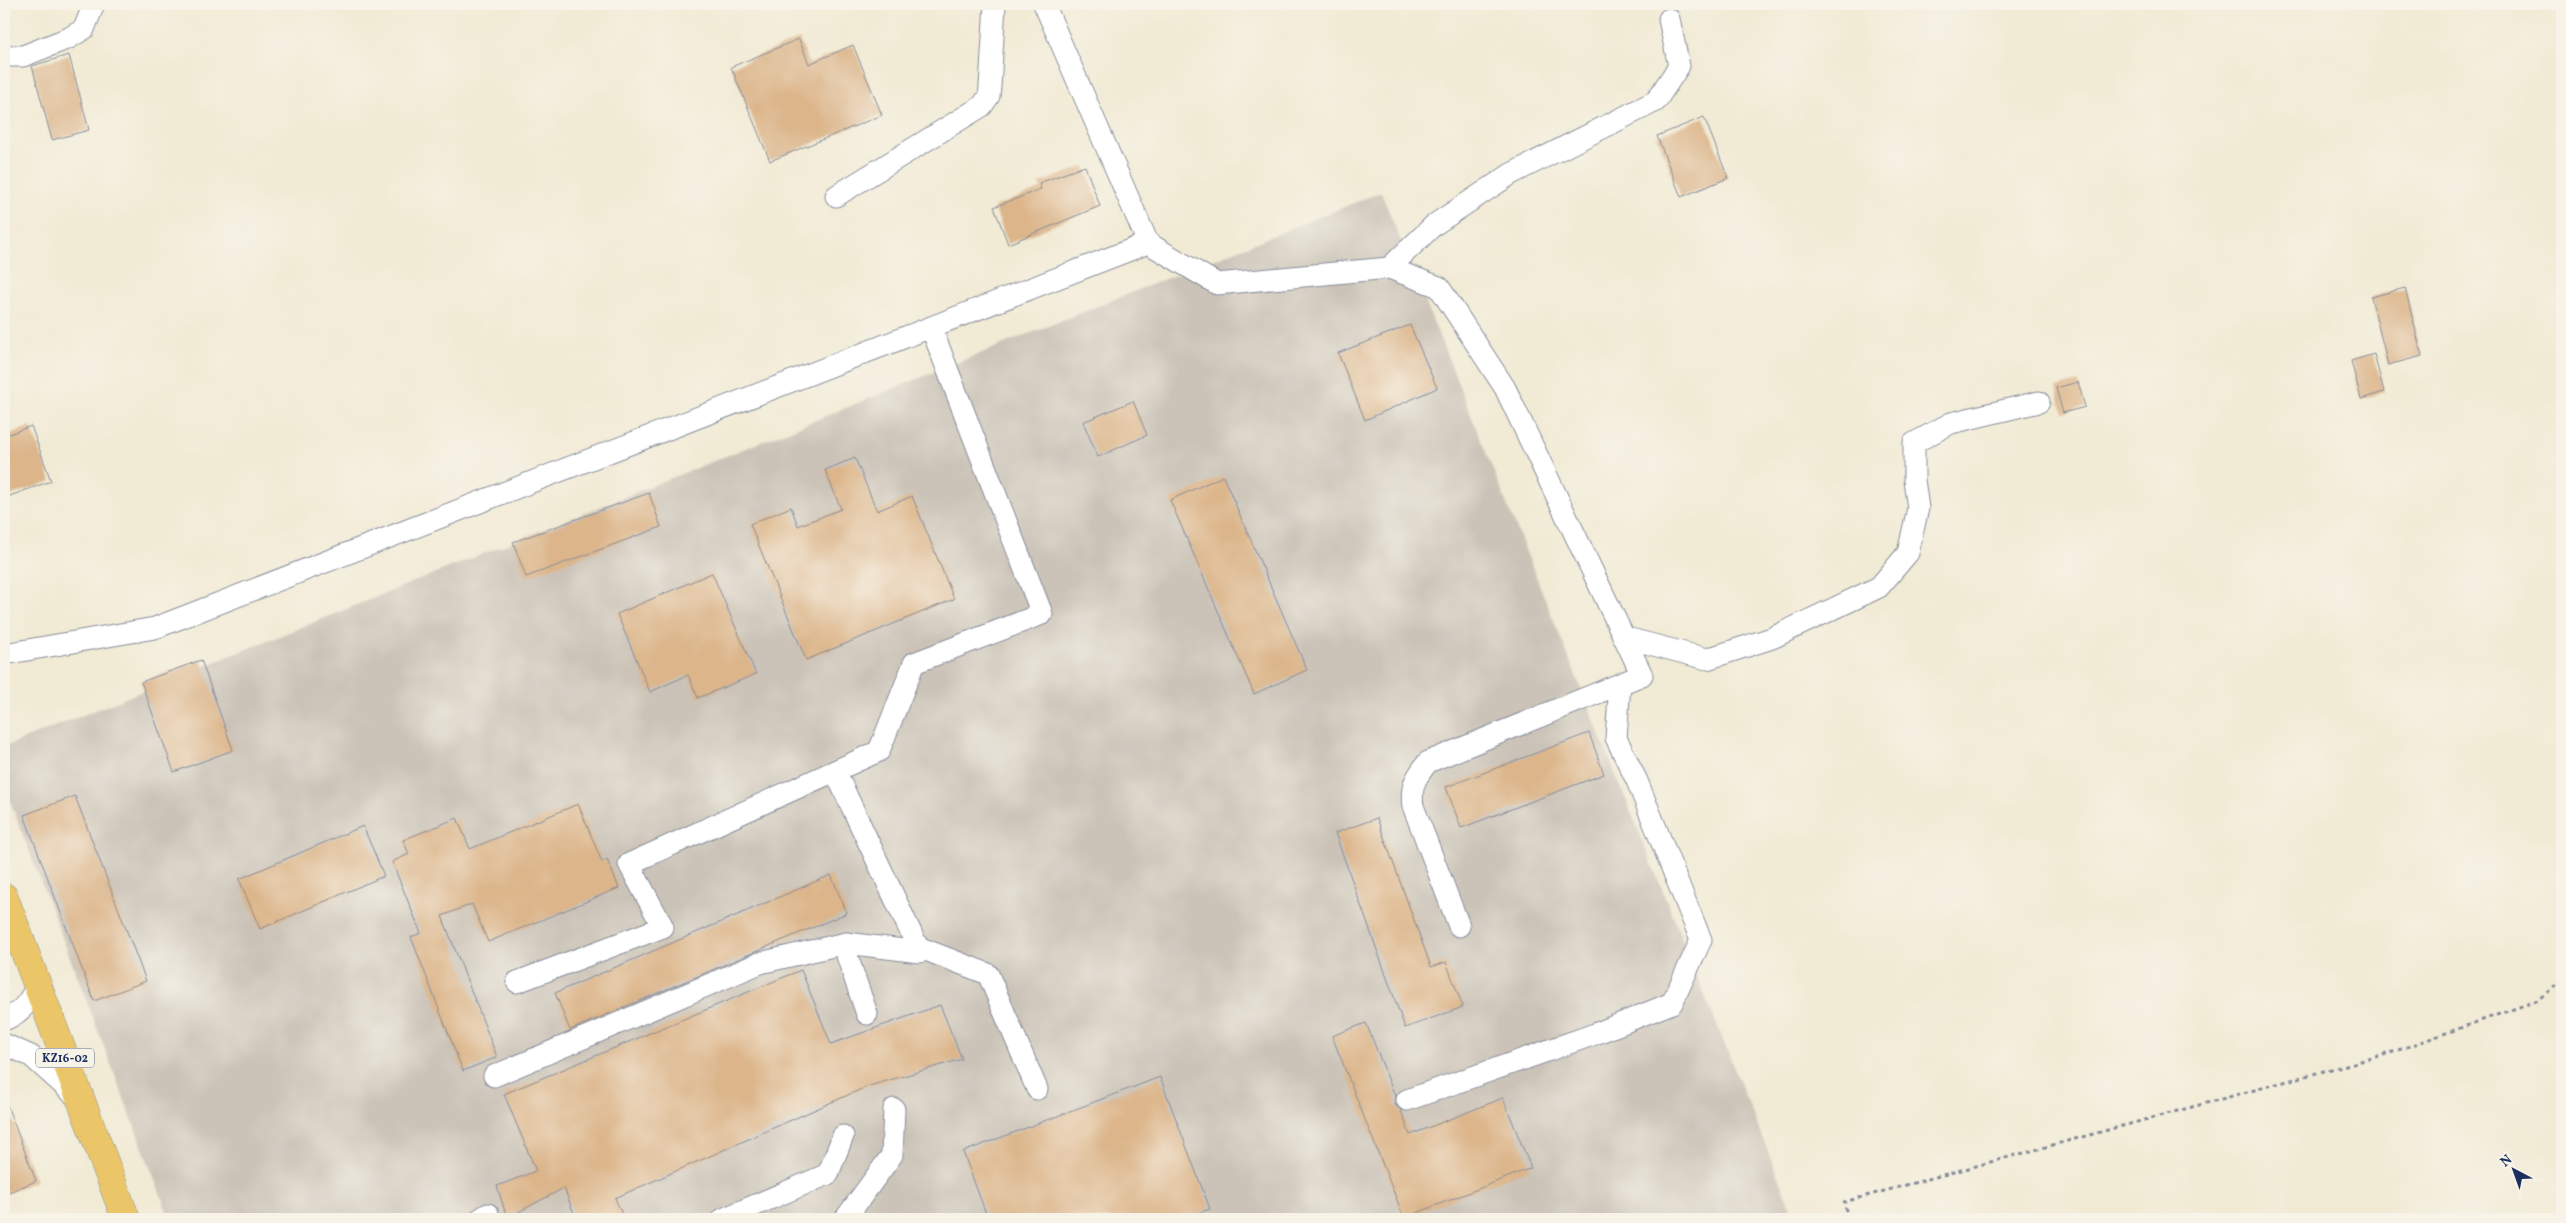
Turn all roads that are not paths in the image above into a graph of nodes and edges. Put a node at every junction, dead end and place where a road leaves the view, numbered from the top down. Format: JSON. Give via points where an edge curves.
{"nodes":[{"id":1,"x":94,"y":4,"type":"edge"},
{"id":2,"x":994,"y":4,"type":"edge"},
{"id":3,"x":1044,"y":4,"type":"edge"},
{"id":4,"x":1669,"y":19,"type":"dead end"},
{"id":5,"x":4,"y":56,"type":"edge"},
{"id":6,"x":836,"y":196,"type":"dead end"},
{"id":7,"x":1148,"y":243,"type":"junction"},
{"id":8,"x":1390,"y":268,"type":"junction"},
{"id":9,"x":931,"y":327,"type":"junction"},
{"id":10,"x":2038,"y":402,"type":"dead end"},
{"id":11,"x":1623,"y":637,"type":"junction"},
{"id":12,"x":4,"y":654,"type":"edge"},
{"id":13,"x":1620,"y":684,"type":"junction"},
{"id":14,"x":835,"y":771,"type":"junction"},
{"id":15,"x":4,"y":897,"type":"edge"},
{"id":16,"x":1459,"y":926,"type":"dead end"},
{"id":17,"x":844,"y":944,"type":"junction"},
{"id":18,"x":918,"y":947,"type":"junction"},
{"id":19,"x":517,"y":982,"type":"dead end"},
{"id":20,"x":37,"y":984,"type":"junction"},
{"id":21,"x":867,"y":1014,"type":"dead end"},
{"id":22,"x":4,"y":1020,"type":"edge"},
{"id":23,"x":4,"y":1044,"type":"edge"},
{"id":24,"x":494,"y":1076,"type":"dead end"},
{"id":25,"x":1037,"y":1089,"type":"dead end"},
{"id":26,"x":1407,"y":1100,"type":"dead end"},
{"id":27,"x":82,"y":1102,"type":"junction"},
{"id":28,"x":894,"y":1109,"type":"dead end"},
{"id":29,"x":844,"y":1136,"type":"dead end"},
{"id":30,"x":126,"y":1219,"type":"edge"},
{"id":31,"x":723,"y":1219,"type":"edge"},
{"id":32,"x":845,"y":1219,"type":"edge"}],
"edges":[{"from":1,"to":5,"type":"street","via":[[84,29],[69,38],[22,56]]},
{"from":2,"to":6,"type":"street","via":[[990,87],[982,106]]},
{"from":3,"to":7,"type":"street"},
{"from":4,"to":8,"type":"street","via":[[1679,66],[1656,101],[1511,174],[1434,225]]},
{"from":7,"to":8,"type":"street","via":[[1217,284]]},
{"from":7,"to":9,"type":"street"},
{"from":8,"to":11,"type":"street","via":[[1439,287],[1505,388]]},
{"from":9,"to":12,"type":"street","via":[[155,628]]},
{"from":9,"to":14,"type":"street","via":[[1042,614],[914,663],[879,751]]},
{"from":10,"to":11,"type":"street","via":[[1951,423],[1914,443],[1918,508],[1908,553],[1879,587],[1772,638],[1706,659]]},
{"from":11,"to":13,"type":"street","via":[[1642,675]]},
{"from":13,"to":16,"type":"street","via":[[1428,762],[1414,779],[1413,806]]},
{"from":13,"to":26,"type":"street","via":[[1616,738],[1637,781],[1701,940],[1672,1003],[1595,1034]]},
{"from":14,"to":18,"type":"street"},
{"from":14,"to":19,"type":"street","via":[[629,864],[663,927]]},
{"from":15,"to":20,"type":"main road","number":"KZ16-02"},
{"from":17,"to":18,"type":"street","via":[[920,952]]},
{"from":17,"to":21,"type":"street"},
{"from":17,"to":24,"type":"street","via":[[760,963]]},
{"from":18,"to":25,"type":"street","via":[[988,974]]},
{"from":20,"to":22,"type":"street","via":[[26,1004]]},
{"from":20,"to":27,"type":"main road","number":"KZ16-02"},
{"from":23,"to":27,"type":"street","via":[[31,1056]]},
{"from":27,"to":30,"type":"main road","number":"KZ16-02"},
{"from":28,"to":32,"type":"street","via":[[892,1155]]},
{"from":29,"to":31,"type":"street","via":[[828,1174]]}]}
